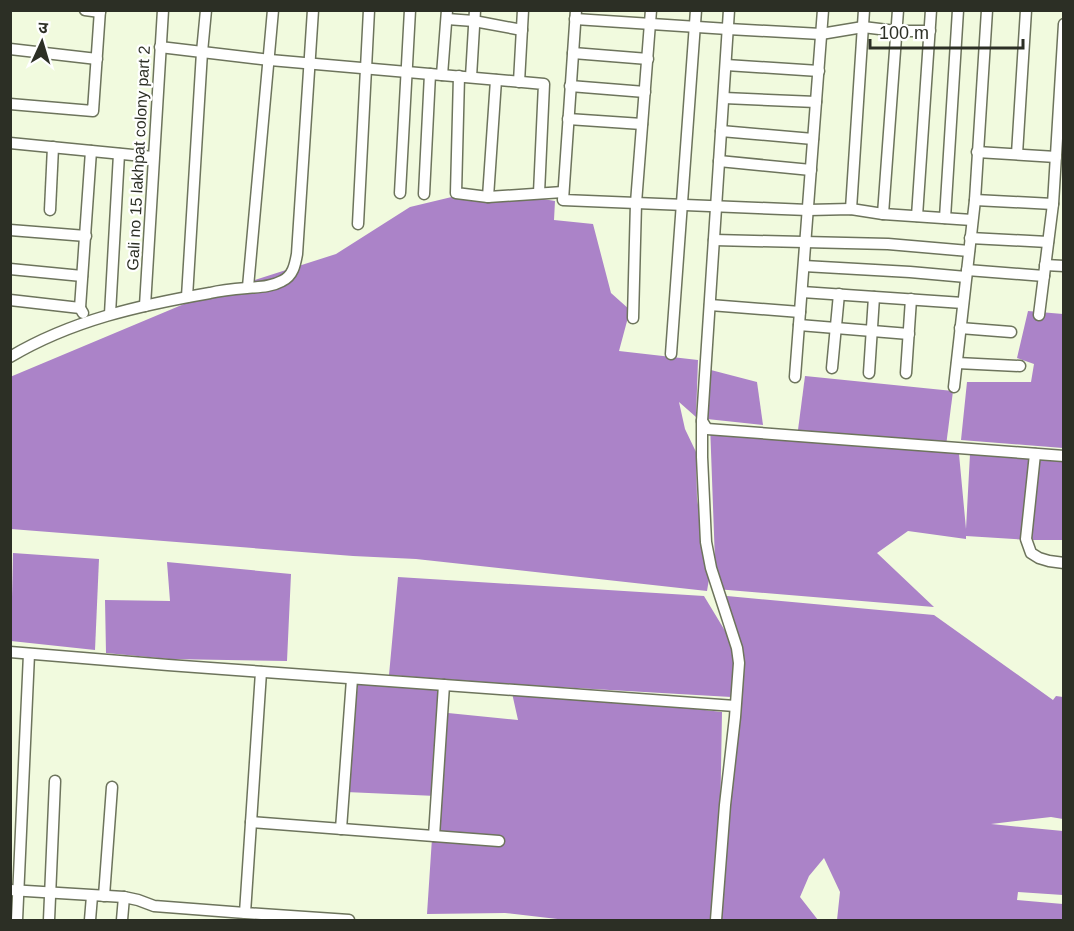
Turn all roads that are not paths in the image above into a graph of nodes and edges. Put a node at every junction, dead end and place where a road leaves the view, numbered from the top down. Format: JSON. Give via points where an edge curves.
{"nodes":[{"id":1,"x":85,"y":10,"type":"edge"},
{"id":2,"x":162,"y":10,"type":"edge"},
{"id":3,"x":207,"y":10,"type":"edge"},
{"id":4,"x":273,"y":10,"type":"edge"},
{"id":5,"x":313,"y":10,"type":"edge"},
{"id":6,"x":369,"y":10,"type":"edge"},
{"id":7,"x":410,"y":10,"type":"edge"},
{"id":8,"x":523,"y":10,"type":"edge"},
{"id":9,"x":651,"y":10,"type":"edge"},
{"id":10,"x":696,"y":10,"type":"edge"},
{"id":11,"x":729,"y":10,"type":"edge"},
{"id":12,"x":823,"y":10,"type":"edge"},
{"id":13,"x":864,"y":10,"type":"edge"},
{"id":14,"x":898,"y":10,"type":"edge"},
{"id":15,"x":931,"y":10,"type":"edge"},
{"id":16,"x":958,"y":10,"type":"edge"},
{"id":17,"x":987,"y":10,"type":"edge"},
{"id":18,"x":1026,"y":10,"type":"edge"},
{"id":19,"x":100,"y":11,"type":"edge"},
{"id":20,"x":447,"y":15,"type":"edge"},
{"id":21,"x":575,"y":15,"type":"edge"},
{"id":22,"x":474,"y":16,"type":"edge"},
{"id":23,"x":650,"y":24,"type":"junction"},
{"id":24,"x":1064,"y":24,"type":"edge"},
{"id":25,"x":695,"y":27,"type":"junction"},
{"id":26,"x":863,"y":27,"type":"junction"},
{"id":27,"x":728,"y":29,"type":"junction"},
{"id":28,"x":522,"y":30,"type":"junction"},
{"id":29,"x":896,"y":31,"type":"junction"},
{"id":30,"x":930,"y":31,"type":"junction"},
{"id":31,"x":821,"y":34,"type":"junction"},
{"id":32,"x":160,"y":47,"type":"junction"},
{"id":33,"x":10,"y":49,"type":"edge"},
{"id":34,"x":202,"y":52,"type":"junction"},
{"id":35,"x":573,"y":53,"type":"junction"},
{"id":36,"x":97,"y":59,"type":"junction"},
{"id":37,"x":648,"y":59,"type":"junction"},
{"id":38,"x":270,"y":60,"type":"junction"},
{"id":39,"x":310,"y":63,"type":"junction"},
{"id":40,"x":726,"y":65,"type":"junction"},
{"id":41,"x":366,"y":68,"type":"junction"},
{"id":42,"x":406,"y":71,"type":"junction"},
{"id":43,"x":819,"y":71,"type":"junction"},
{"id":44,"x":430,"y":74,"type":"junction"},
{"id":45,"x":442,"y":75,"type":"junction"},
{"id":46,"x":465,"y":77,"type":"junction"},
{"id":47,"x":496,"y":80,"type":"junction"},
{"id":48,"x":519,"y":82,"type":"junction"},
{"id":49,"x":570,"y":86,"type":"junction"},
{"id":50,"x":645,"y":92,"type":"junction"},
{"id":51,"x":724,"y":98,"type":"junction"},
{"id":52,"x":816,"y":102,"type":"junction"},
{"id":53,"x":10,"y":104,"type":"edge"},
{"id":54,"x":568,"y":119,"type":"junction"},
{"id":55,"x":642,"y":124,"type":"junction"},
{"id":56,"x":722,"y":131,"type":"junction"},
{"id":57,"x":813,"y":139,"type":"junction"},
{"id":58,"x":10,"y":143,"type":"edge"},
{"id":59,"x":53,"y":147,"type":"junction"},
{"id":60,"x":91,"y":151,"type":"junction"},
{"id":61,"x":977,"y":152,"type":"junction"},
{"id":62,"x":1058,"y":152,"type":"edge"},
{"id":63,"x":119,"y":153,"type":"junction"},
{"id":64,"x":1017,"y":154,"type":"junction"},
{"id":65,"x":153,"y":157,"type":"junction"},
{"id":66,"x":720,"y":161,"type":"junction"},
{"id":67,"x":811,"y":170,"type":"junction"},
{"id":68,"x":400,"y":192,"type":"dead end"},
{"id":69,"x":563,"y":192,"type":"junction"},
{"id":70,"x":539,"y":193,"type":"junction"},
{"id":71,"x":424,"y":194,"type":"dead end"},
{"id":72,"x":488,"y":197,"type":"junction"},
{"id":73,"x":975,"y":200,"type":"junction"},
{"id":74,"x":636,"y":203,"type":"junction"},
{"id":75,"x":1053,"y":204,"type":"junction"},
{"id":76,"x":681,"y":205,"type":"junction"},
{"id":77,"x":717,"y":206,"type":"junction"},
{"id":78,"x":851,"y":209,"type":"junction"},
{"id":79,"x":50,"y":210,"type":"dead end"},
{"id":80,"x":808,"y":210,"type":"junction"},
{"id":81,"x":883,"y":214,"type":"junction"},
{"id":82,"x":917,"y":216,"type":"junction"},
{"id":83,"x":945,"y":218,"type":"junction"},
{"id":84,"x":972,"y":220,"type":"junction"},
{"id":85,"x":358,"y":224,"type":"dead end"},
{"id":86,"x":10,"y":230,"type":"edge"},
{"id":87,"x":86,"y":236,"type":"junction"},
{"id":88,"x":970,"y":238,"type":"junction"},
{"id":89,"x":714,"y":240,"type":"junction"},
{"id":90,"x":1048,"y":242,"type":"junction"},
{"id":91,"x":806,"y":243,"type":"junction"},
{"id":92,"x":969,"y":251,"type":"junction"},
{"id":93,"x":804,"y":266,"type":"junction"},
{"id":94,"x":1064,"y":266,"type":"edge"},
{"id":95,"x":10,"y":269,"type":"edge"},
{"id":96,"x":1045,"y":271,"type":"junction"},
{"id":97,"x":967,"y":274,"type":"junction"},
{"id":98,"x":82,"y":276,"type":"junction"},
{"id":99,"x":249,"y":287,"type":"junction"},
{"id":100,"x":802,"y":292,"type":"junction"},
{"id":101,"x":839,"y":294,"type":"junction"},
{"id":102,"x":187,"y":297,"type":"junction"},
{"id":103,"x":874,"y":297,"type":"junction"},
{"id":104,"x":911,"y":299,"type":"junction"},
{"id":105,"x":10,"y":300,"type":"edge"},
{"id":106,"x":963,"y":303,"type":"junction"},
{"id":107,"x":710,"y":305,"type":"junction"},
{"id":108,"x":145,"y":306,"type":"junction"},
{"id":109,"x":80,"y":308,"type":"junction"},
{"id":110,"x":800,"y":312,"type":"junction"},
{"id":111,"x":110,"y":315,"type":"junction"},
{"id":112,"x":1039,"y":315,"type":"dead end"},
{"id":113,"x":633,"y":318,"type":"dead end"},
{"id":114,"x":88,"y":321,"type":"junction"},
{"id":115,"x":799,"y":326,"type":"junction"},
{"id":116,"x":837,"y":328,"type":"junction"},
{"id":117,"x":960,"y":328,"type":"junction"},
{"id":118,"x":872,"y":331,"type":"junction"},
{"id":119,"x":1011,"y":332,"type":"dead end"},
{"id":120,"x":909,"y":334,"type":"junction"},
{"id":121,"x":671,"y":354,"type":"dead end"},
{"id":122,"x":10,"y":357,"type":"edge"},
{"id":123,"x":957,"y":363,"type":"junction"},
{"id":124,"x":1020,"y":366,"type":"dead end"},
{"id":125,"x":832,"y":368,"type":"dead end"},
{"id":126,"x":869,"y":373,"type":"dead end"},
{"id":127,"x":906,"y":373,"type":"dead end"},
{"id":128,"x":795,"y":377,"type":"dead end"},
{"id":129,"x":954,"y":387,"type":"dead end"},
{"id":130,"x":702,"y":421,"type":"junction"},
{"id":131,"x":1035,"y":454,"type":"junction"},
{"id":132,"x":1064,"y":456,"type":"edge"},
{"id":133,"x":1064,"y":563,"type":"edge"},
{"id":134,"x":10,"y":652,"type":"edge"},
{"id":135,"x":29,"y":654,"type":"junction"},
{"id":136,"x":261,"y":672,"type":"junction"},
{"id":137,"x":352,"y":679,"type":"junction"},
{"id":138,"x":444,"y":685,"type":"junction"},
{"id":139,"x":735,"y":706,"type":"junction"},
{"id":140,"x":55,"y":781,"type":"dead end"},
{"id":141,"x":112,"y":786,"type":"dead end"},
{"id":142,"x":251,"y":822,"type":"junction"},
{"id":143,"x":341,"y":830,"type":"junction"},
{"id":144,"x":435,"y":836,"type":"junction"},
{"id":145,"x":499,"y":841,"type":"dead end"},
{"id":146,"x":15,"y":890,"type":"edge"},
{"id":147,"x":50,"y":893,"type":"junction"},
{"id":148,"x":92,"y":896,"type":"junction"},
{"id":149,"x":104,"y":896,"type":"junction"},
{"id":150,"x":124,"y":897,"type":"junction"},
{"id":151,"x":192,"y":909,"type":"junction"},
{"id":152,"x":245,"y":912,"type":"junction"},
{"id":153,"x":17,"y":921,"type":"edge"},
{"id":154,"x":49,"y":921,"type":"edge"},
{"id":155,"x":90,"y":921,"type":"edge"},
{"id":156,"x":122,"y":921,"type":"edge"},
{"id":157,"x":192,"y":921,"type":"edge"},
{"id":158,"x":349,"y":921,"type":"edge"},
{"id":159,"x":716,"y":921,"type":"edge"}],
"edges":[{"from":1,"to":19,"type":"street"},
{"from":2,"to":32,"type":"street","name":"Gali no 15 lakhpat colony part 2"},
{"from":3,"to":34,"type":"street"},
{"from":4,"to":38,"type":"street"},
{"from":5,"to":39,"type":"street"},
{"from":6,"to":41,"type":"street"},
{"from":7,"to":42,"type":"street"},
{"from":8,"to":28,"type":"street"},
{"from":9,"to":23,"type":"street"},
{"from":10,"to":25,"type":"street"},
{"from":11,"to":27,"type":"street"},
{"from":12,"to":31,"type":"street"},
{"from":13,"to":26,"type":"street"},
{"from":14,"to":29,"type":"street"},
{"from":15,"to":30,"type":"street"},
{"from":16,"to":83,"type":"street"},
{"from":17,"to":61,"type":"street"},
{"from":18,"to":64,"type":"street"},
{"from":19,"to":36,"type":"street"},
{"from":20,"to":22,"type":"street"},
{"from":20,"to":45,"type":"street"},
{"from":21,"to":23,"type":"street"},
{"from":21,"to":35,"type":"street"},
{"from":22,"to":28,"type":"street"},
{"from":22,"to":46,"type":"street"},
{"from":23,"to":25,"type":"street"},
{"from":23,"to":37,"type":"street"},
{"from":24,"to":62,"type":"street"},
{"from":25,"to":27,"type":"street"},
{"from":25,"to":76,"type":"street"},
{"from":26,"to":29,"type":"street"},
{"from":26,"to":31,"type":"street"},
{"from":26,"to":78,"type":"street"},
{"from":27,"to":31,"type":"street"},
{"from":27,"to":40,"type":"street"},
{"from":28,"to":48,"type":"street"},
{"from":29,"to":30,"type":"street"},
{"from":29,"to":81,"type":"street"},
{"from":30,"to":82,"type":"street"},
{"from":31,"to":43,"type":"street"},
{"from":32,"to":34,"type":"street"},
{"from":32,"to":65,"type":"street","name":"Gali no 15 lakhpat colony part 2"},
{"from":33,"to":36,"type":"street"},
{"from":34,"to":38,"type":"street"},
{"from":34,"to":102,"type":"street"},
{"from":35,"to":37,"type":"street"},
{"from":35,"to":49,"type":"street"},
{"from":36,"to":53,"type":"street","via":[[93,111]]},
{"from":37,"to":50,"type":"street"},
{"from":38,"to":39,"type":"street"},
{"from":38,"to":99,"type":"street"},
{"from":39,"to":41,"type":"street"},
{"from":39,"to":99,"type":"street","via":[[296,265],[285,280]]},
{"from":40,"to":43,"type":"street"},
{"from":40,"to":51,"type":"street"},
{"from":41,"to":42,"type":"street"},
{"from":41,"to":85,"type":"street"},
{"from":42,"to":44,"type":"street"},
{"from":42,"to":68,"type":"street"},
{"from":43,"to":52,"type":"street"},
{"from":44,"to":45,"type":"street"},
{"from":44,"to":71,"type":"street"},
{"from":45,"to":46,"type":"street"},
{"from":46,"to":47,"type":"street"},
{"from":46,"to":72,"type":"street","via":[[456,193]]},
{"from":47,"to":48,"type":"street"},
{"from":47,"to":72,"type":"street"},
{"from":48,"to":70,"type":"street","via":[[544,84]]},
{"from":49,"to":50,"type":"street"},
{"from":49,"to":54,"type":"street"},
{"from":50,"to":55,"type":"street"},
{"from":51,"to":52,"type":"street"},
{"from":51,"to":56,"type":"street"},
{"from":52,"to":57,"type":"street"},
{"from":54,"to":55,"type":"street"},
{"from":54,"to":69,"type":"street"},
{"from":55,"to":74,"type":"street"},
{"from":56,"to":57,"type":"street"},
{"from":56,"to":66,"type":"street"},
{"from":57,"to":67,"type":"street"},
{"from":58,"to":59,"type":"street"},
{"from":59,"to":60,"type":"street"},
{"from":59,"to":79,"type":"street"},
{"from":60,"to":63,"type":"street"},
{"from":60,"to":87,"type":"street"},
{"from":61,"to":64,"type":"street"},
{"from":61,"to":73,"type":"street"},
{"from":62,"to":64,"type":"street"},
{"from":62,"to":75,"type":"street"},
{"from":63,"to":65,"type":"street"},
{"from":63,"to":111,"type":"street"},
{"from":65,"to":108,"type":"street","name":"Gali no 15 lakhpat colony part 2"},
{"from":66,"to":67,"type":"street"},
{"from":66,"to":77,"type":"street"},
{"from":67,"to":80,"type":"street"},
{"from":69,"to":70,"type":"street"},
{"from":69,"to":74,"type":"street","via":[[562,200]]},
{"from":70,"to":72,"type":"street"},
{"from":73,"to":75,"type":"street"},
{"from":73,"to":84,"type":"street"},
{"from":74,"to":76,"type":"street"},
{"from":74,"to":113,"type":"street"},
{"from":75,"to":90,"type":"street"},
{"from":76,"to":77,"type":"street"},
{"from":76,"to":121,"type":"street"},
{"from":77,"to":80,"type":"street"},
{"from":77,"to":89,"type":"street"},
{"from":78,"to":80,"type":"street"},
{"from":78,"to":81,"type":"street"},
{"from":80,"to":91,"type":"street"},
{"from":81,"to":82,"type":"street"},
{"from":82,"to":83,"type":"street"},
{"from":83,"to":84,"type":"street"},
{"from":84,"to":88,"type":"street"},
{"from":86,"to":87,"type":"street"},
{"from":87,"to":98,"type":"street"},
{"from":88,"to":90,"type":"street"},
{"from":88,"to":92,"type":"street"},
{"from":89,"to":91,"type":"street"},
{"from":89,"to":107,"type":"street"},
{"from":90,"to":96,"type":"street"},
{"from":91,"to":92,"type":"street","via":[[888,244]]},
{"from":91,"to":93,"type":"street"},
{"from":92,"to":97,"type":"street"},
{"from":93,"to":97,"type":"street"},
{"from":93,"to":100,"type":"street"},
{"from":94,"to":96,"type":"street"},
{"from":95,"to":98,"type":"street"},
{"from":96,"to":97,"type":"street"},
{"from":96,"to":112,"type":"street"},
{"from":97,"to":106,"type":"street"},
{"from":98,"to":109,"type":"street"},
{"from":99,"to":102,"type":"street"},
{"from":100,"to":101,"type":"street"},
{"from":100,"to":110,"type":"street"},
{"from":101,"to":103,"type":"street"},
{"from":101,"to":116,"type":"street"},
{"from":102,"to":108,"type":"street"},
{"from":103,"to":104,"type":"street"},
{"from":103,"to":118,"type":"street"},
{"from":104,"to":106,"type":"street"},
{"from":104,"to":120,"type":"street"},
{"from":105,"to":109,"type":"street"},
{"from":106,"to":117,"type":"street"},
{"from":107,"to":110,"type":"street"},
{"from":107,"to":130,"type":"street"},
{"from":108,"to":111,"type":"street"},
{"from":109,"to":114,"type":"street"},
{"from":110,"to":115,"type":"street"},
{"from":111,"to":114,"type":"street"},
{"from":114,"to":122,"type":"street"},
{"from":115,"to":116,"type":"street"},
{"from":115,"to":128,"type":"street"},
{"from":116,"to":118,"type":"street"},
{"from":116,"to":125,"type":"street"},
{"from":117,"to":119,"type":"street"},
{"from":117,"to":123,"type":"street"},
{"from":118,"to":120,"type":"street"},
{"from":118,"to":126,"type":"street"},
{"from":120,"to":127,"type":"street"},
{"from":123,"to":124,"type":"street"},
{"from":123,"to":129,"type":"street"},
{"from":130,"to":131,"type":"street","via":[[707,429]]},
{"from":130,"to":139,"type":"street","via":[[706,542],[737,648]]},
{"from":131,"to":132,"type":"street"},
{"from":131,"to":133,"type":"street","via":[[1028,547],[1039,558]]},
{"from":134,"to":135,"type":"street"},
{"from":135,"to":136,"type":"street"},
{"from":135,"to":146,"type":"street"},
{"from":136,"to":137,"type":"street"},
{"from":136,"to":142,"type":"street"},
{"from":137,"to":138,"type":"street"},
{"from":137,"to":143,"type":"street"},
{"from":138,"to":139,"type":"street"},
{"from":138,"to":144,"type":"street"},
{"from":139,"to":159,"type":"street"},
{"from":140,"to":147,"type":"street"},
{"from":141,"to":149,"type":"street"},
{"from":142,"to":143,"type":"street"},
{"from":142,"to":152,"type":"street"},
{"from":143,"to":144,"type":"street"},
{"from":144,"to":145,"type":"street"},
{"from":146,"to":147,"type":"street"},
{"from":146,"to":153,"type":"street"},
{"from":147,"to":148,"type":"street"},
{"from":147,"to":154,"type":"street"},
{"from":148,"to":149,"type":"street"},
{"from":148,"to":155,"type":"street"},
{"from":149,"to":150,"type":"street"},
{"from":150,"to":151,"type":"street","via":[[154,906]]},
{"from":150,"to":156,"type":"street"},
{"from":151,"to":152,"type":"street"},
{"from":151,"to":157,"type":"street"},
{"from":152,"to":158,"type":"street"}]}
